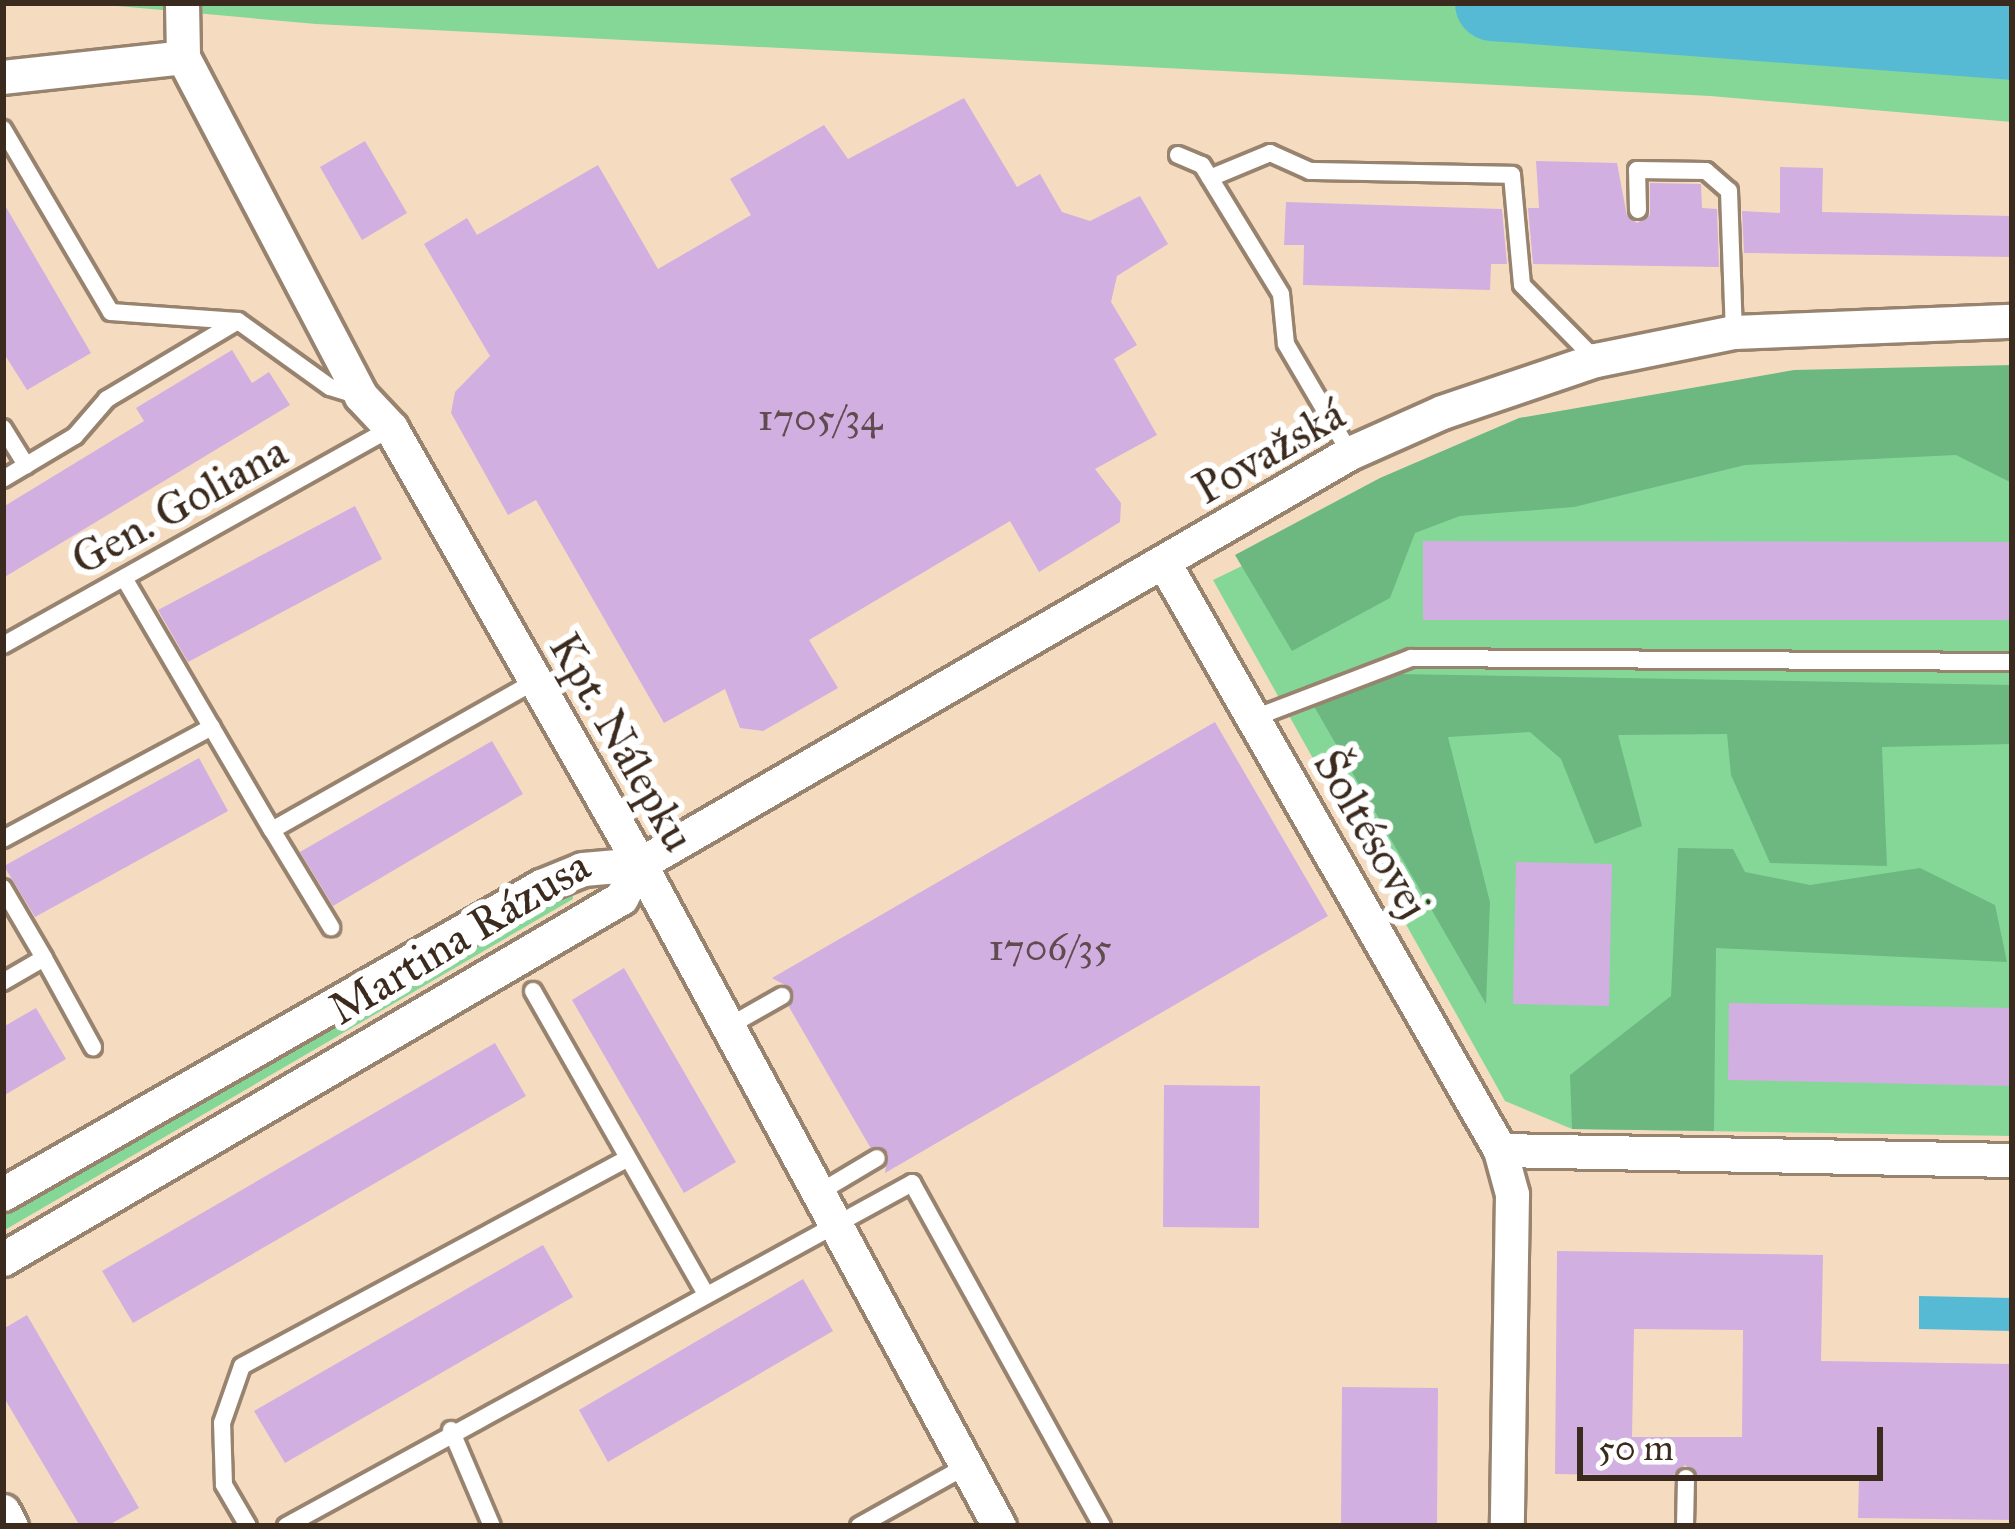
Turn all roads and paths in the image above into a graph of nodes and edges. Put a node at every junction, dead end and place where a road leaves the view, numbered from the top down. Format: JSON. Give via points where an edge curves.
{"nodes":[{"id":1,"x":182,"y":3,"type":"edge"},
{"id":2,"x":183,"y":57,"type":"junction"},
{"id":3,"x":3,"y":77,"type":"edge"},
{"id":4,"x":3,"y":129,"type":"edge"},
{"id":5,"x":1178,"y":154,"type":"dead end"},
{"id":6,"x":1210,"y":178,"type":"junction"},
{"id":7,"x":1638,"y":210,"type":"dead end"},
{"id":8,"x":2012,"y":320,"type":"edge"},
{"id":9,"x":238,"y":321,"type":"junction"},
{"id":10,"x":1734,"y":332,"type":"junction"},
{"id":11,"x":1596,"y":360,"type":"junction"},
{"id":12,"x":361,"y":396,"type":"junction"},
{"id":13,"x":3,"y":428,"type":"edge"},
{"id":14,"x":391,"y":428,"type":"junction"},
{"id":15,"x":1350,"y":453,"type":"junction"},
{"id":16,"x":26,"y":465,"type":"junction"},
{"id":17,"x":3,"y":479,"type":"edge"},
{"id":18,"x":1164,"y":563,"type":"junction"},
{"id":19,"x":124,"y":578,"type":"junction"},
{"id":20,"x":3,"y":645,"type":"edge"},
{"id":21,"x":2012,"y":662,"type":"edge"},
{"id":22,"x":535,"y":681,"type":"junction"},
{"id":23,"x":1254,"y":718,"type":"junction"},
{"id":24,"x":212,"y":727,"type":"junction"},
{"id":25,"x":272,"y":830,"type":"junction"},
{"id":26,"x":3,"y":839,"type":"edge"},
{"id":27,"x":640,"y":864,"type":"junction"},
{"id":28,"x":3,"y":888,"type":"edge"},
{"id":29,"x":332,"y":927,"type":"dead end"},
{"id":30,"x":44,"y":958,"type":"junction"},
{"id":31,"x":3,"y":982,"type":"edge"},
{"id":32,"x":533,"y":991,"type":"dead end"},
{"id":33,"x":782,"y":996,"type":"dead end"},
{"id":34,"x":729,"y":1026,"type":"junction"},
{"id":35,"x":94,"y":1046,"type":"dead end"},
{"id":36,"x":1499,"y":1150,"type":"junction"},
{"id":37,"x":628,"y":1158,"type":"junction"},
{"id":38,"x":877,"y":1158,"type":"dead end"},
{"id":39,"x":2012,"y":1160,"type":"edge"},
{"id":40,"x":820,"y":1192,"type":"junction"},
{"id":41,"x":3,"y":1194,"type":"edge"},
{"id":42,"x":836,"y":1222,"type":"junction"},
{"id":43,"x":3,"y":1259,"type":"edge"},
{"id":44,"x":705,"y":1293,"type":"junction"},
{"id":45,"x":451,"y":1430,"type":"junction"},
{"id":46,"x":968,"y":1465,"type":"junction"},
{"id":47,"x":1686,"y":1478,"type":"dead end"},
{"id":48,"x":3,"y":1511,"type":"edge"},
{"id":49,"x":11,"y":1526,"type":"edge"},
{"id":50,"x":248,"y":1526,"type":"edge"},
{"id":51,"x":286,"y":1526,"type":"edge"},
{"id":52,"x":492,"y":1526,"type":"edge"},
{"id":53,"x":859,"y":1526,"type":"edge"},
{"id":54,"x":999,"y":1526,"type":"edge"},
{"id":55,"x":1102,"y":1526,"type":"edge"},
{"id":56,"x":1507,"y":1526,"type":"edge"},
{"id":57,"x":1685,"y":1526,"type":"edge"}],
"edges":[{"from":1,"to":2,"type":"street","name":"Kpt. Nálepku"},
{"from":2,"to":3,"type":"street"},
{"from":2,"to":12,"type":"street","name":"Kpt. Nálepku"},
{"from":4,"to":9,"type":"lane","via":[[111,313]]},
{"from":5,"to":6,"type":"lane"},
{"from":6,"to":11,"type":"lane","via":[[1270,153],[1310,171],[1512,176],[1522,285]]},
{"from":6,"to":15,"type":"lane","via":[[1288,306],[1286,344]]},
{"from":7,"to":10,"type":"lane","via":[[1637,170],[1706,171],[1729,191]]},
{"from":8,"to":10,"type":"street","name":"Považská"},
{"from":9,"to":12,"type":"lane","via":[[330,387]]},
{"from":9,"to":16,"type":"lane","via":[[107,399],[75,436]]},
{"from":10,"to":11,"type":"street","name":"Považská"},
{"from":11,"to":15,"type":"street","name":"Považská"},
{"from":12,"to":14,"type":"street","name":"Kpt. Nálepku"},
{"from":13,"to":16,"type":"lane"},
{"from":14,"to":19,"type":"lane","name":"Gen. Goliana"},
{"from":14,"to":22,"type":"street","name":"Kpt. Nálepku"},
{"from":15,"to":18,"type":"street","name":"Považská"},
{"from":16,"to":17,"type":"lane"},
{"from":18,"to":23,"type":"street","name":"Šoltésovej"},
{"from":18,"to":27,"type":"street","name":"Považská"},
{"from":19,"to":20,"type":"lane","name":"Gen. Goliana"},
{"from":19,"to":24,"type":"lane"},
{"from":21,"to":23,"type":"lane","via":[[1411,658]]},
{"from":22,"to":25,"type":"lane"},
{"from":22,"to":27,"type":"street","name":"Kpt. Nálepku"},
{"from":23,"to":36,"type":"street","name":"Šoltésovej"},
{"from":24,"to":25,"type":"lane"},
{"from":24,"to":26,"type":"lane"},
{"from":25,"to":29,"type":"lane"},
{"from":27,"to":34,"type":"street","name":"Kpt. Nálepku"},
{"from":27,"to":41,"type":"street","name":"Martina Rázusa","via":[[583,869],[541,886]]},
{"from":27,"to":43,"type":"street","name":"Martina Rázusa","via":[[621,898]]},
{"from":28,"to":30,"type":"lane"},
{"from":30,"to":31,"type":"lane"},
{"from":30,"to":35,"type":"lane"},
{"from":32,"to":37,"type":"lane"},
{"from":33,"to":34,"type":"lane"},
{"from":34,"to":40,"type":"street","name":"Kpt. Nálepku"},
{"from":36,"to":39,"type":"street"},
{"from":36,"to":56,"type":"street","name":"Šoltésovej","via":[[1512,1194]]},
{"from":37,"to":44,"type":"lane"},
{"from":37,"to":50,"type":"lane","via":[[242,1366],[222,1423],[224,1485]]},
{"from":38,"to":40,"type":"lane"},
{"from":40,"to":42,"type":"street","name":"Kpt. Nálepku"},
{"from":42,"to":44,"type":"lane"},
{"from":42,"to":46,"type":"street","name":"Kpt. Nálepku"},
{"from":42,"to":55,"type":"lane","via":[[912,1183]]},
{"from":44,"to":45,"type":"lane"},
{"from":45,"to":51,"type":"lane"},
{"from":45,"to":52,"type":"lane"},
{"from":46,"to":53,"type":"lane"},
{"from":46,"to":54,"type":"street","name":"Kpt. Nálepku"},
{"from":47,"to":57,"type":"lane"},
{"from":48,"to":49,"type":"street"}]}
